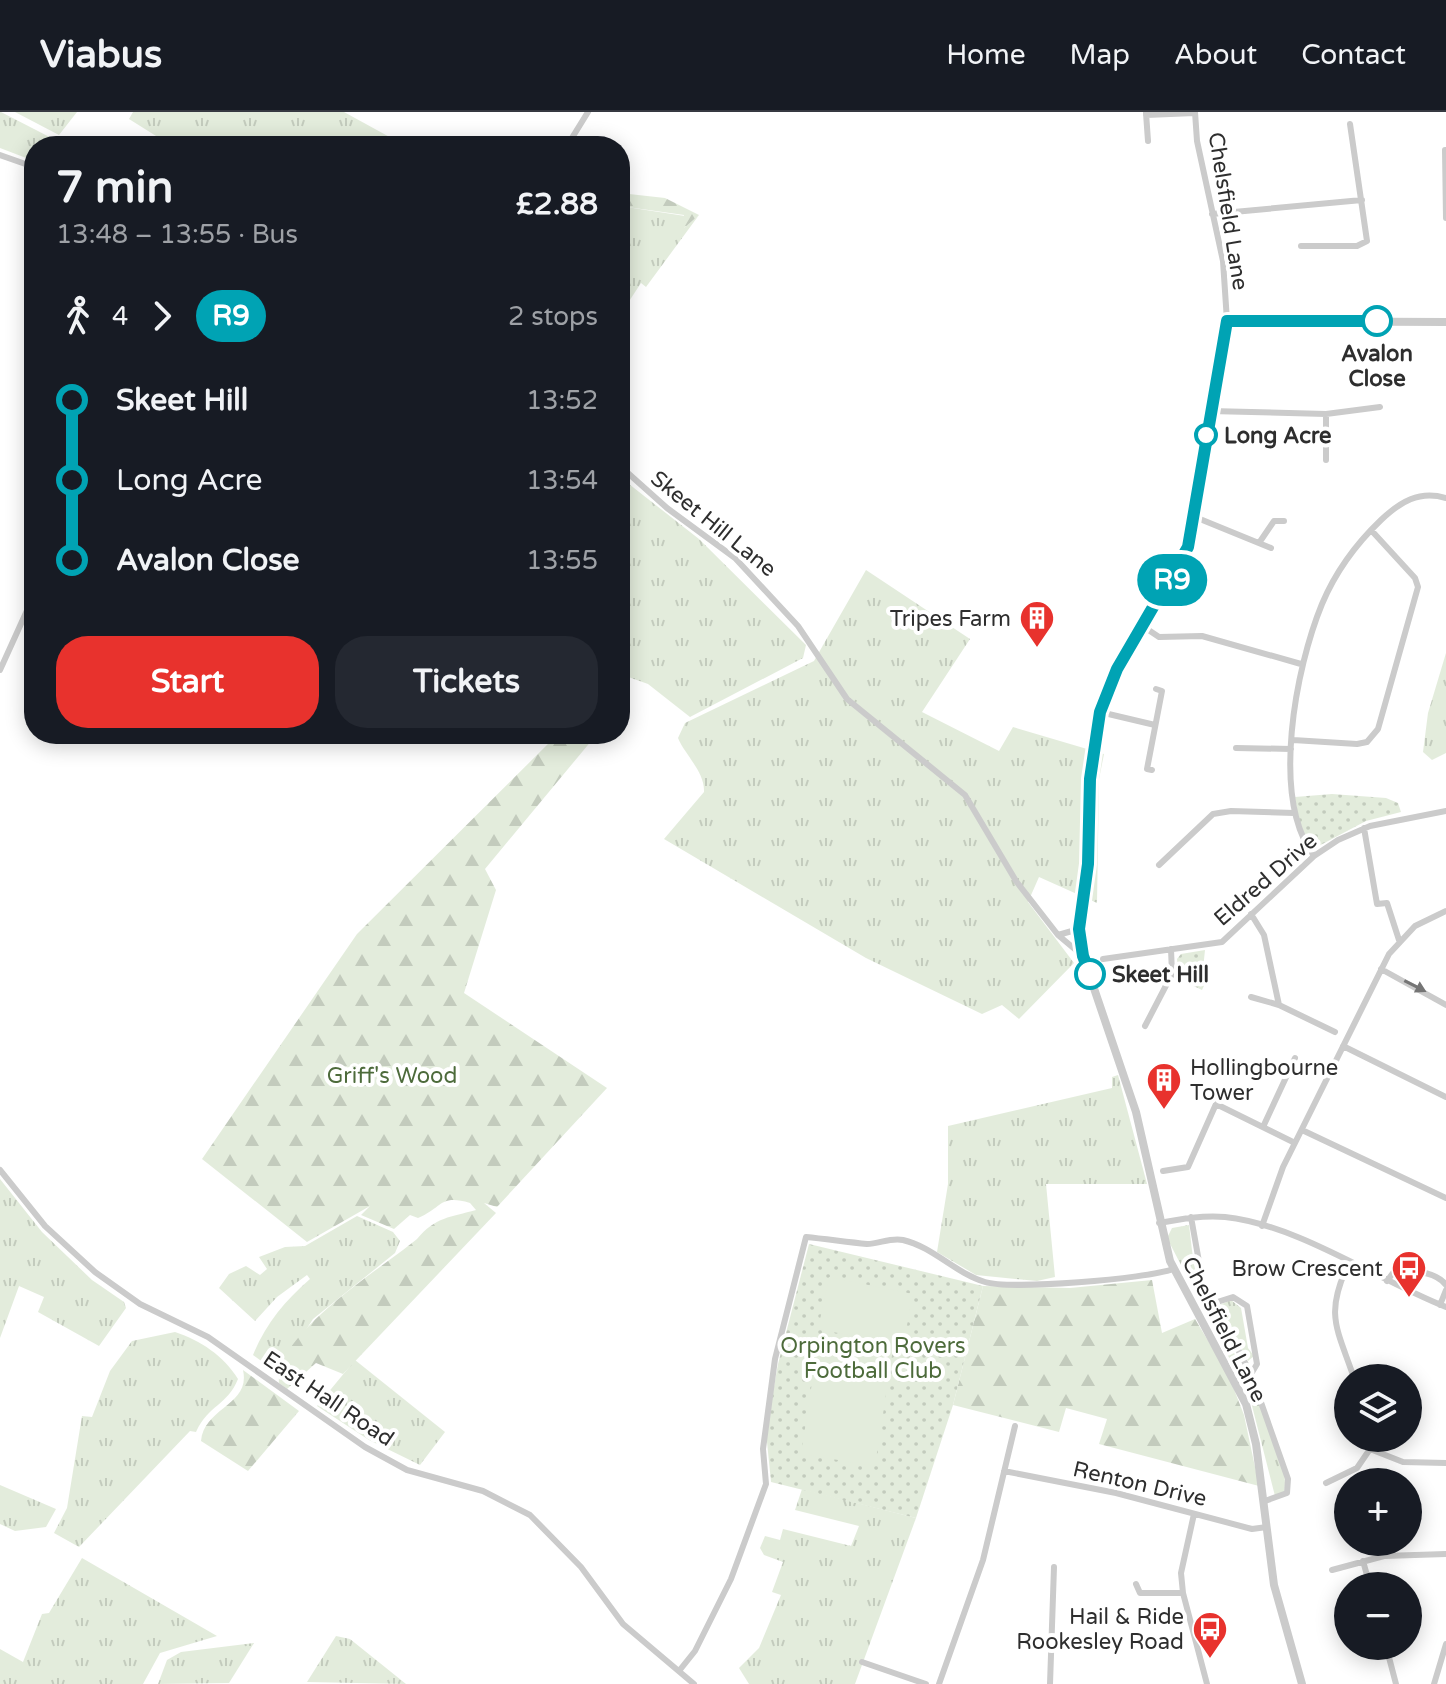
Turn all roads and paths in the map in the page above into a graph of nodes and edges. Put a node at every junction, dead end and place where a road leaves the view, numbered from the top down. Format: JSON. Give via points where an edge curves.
{"nodes":[{"id":1,"x":588,"y":112,"type":"edge"},
{"id":2,"x":1195,"y":112,"type":"edge"},
{"id":3,"x":1146,"y":114,"type":"edge"},
{"id":4,"x":1350,"y":124,"type":"dead end"},
{"id":5,"x":573,"y":136,"type":"edge"},
{"id":6,"x":1148,"y":141,"type":"dead end"},
{"id":7,"x":1445,"y":150,"type":"edge"},
{"id":8,"x":0,"y":155,"type":"edge"},
{"id":9,"x":24,"y":163,"type":"edge"},
{"id":10,"x":1362,"y":200,"type":"junction"},
{"id":11,"x":1212,"y":214,"type":"junction"},
{"id":12,"x":1446,"y":218,"type":"edge"},
{"id":13,"x":1301,"y":246,"type":"dead end"},
{"id":14,"x":1227,"y":321,"type":"junction"},
{"id":15,"x":1446,"y":322,"type":"edge"},
{"id":16,"x":1380,"y":407,"type":"dead end"},
{"id":17,"x":1210,"y":411,"type":"junction"},
{"id":18,"x":1326,"y":414,"type":"junction"},
{"id":19,"x":1326,"y":460,"type":"dead end"},
{"id":20,"x":630,"y":475,"type":"edge"},
{"id":21,"x":1446,"y":498,"type":"edge"},
{"id":22,"x":1195,"y":517,"type":"junction"},
{"id":23,"x":1284,"y":521,"type":"dead end"},
{"id":24,"x":1371,"y":530,"type":"junction"},
{"id":25,"x":1259,"y":543,"type":"junction"},
{"id":26,"x":1271,"y":548,"type":"dead end"},
{"id":27,"x":24,"y":617,"type":"edge"},
{"id":28,"x":1144,"y":627,"type":"junction"},
{"id":29,"x":1301,"y":664,"type":"junction"},
{"id":30,"x":0,"y":670,"type":"edge"},
{"id":31,"x":1156,"y":689,"type":"dead end"},
{"id":32,"x":1100,"y":712,"type":"junction"},
{"id":33,"x":1155,"y":725,"type":"junction"},
{"id":34,"x":1293,"y":740,"type":"junction"},
{"id":35,"x":1236,"y":748,"type":"dead end"},
{"id":36,"x":1291,"y":749,"type":"junction"},
{"id":37,"x":1152,"y":770,"type":"dead end"},
{"id":38,"x":1446,"y":811,"type":"edge"},
{"id":39,"x":1294,"y":813,"type":"junction"},
{"id":40,"x":1364,"y":828,"type":"junction"},
{"id":41,"x":1314,"y":856,"type":"junction"},
{"id":42,"x":1159,"y":865,"type":"dead end"},
{"id":43,"x":1446,"y":911,"type":"edge"},
{"id":44,"x":1251,"y":914,"type":"junction"},
{"id":45,"x":1079,"y":929,"type":"junction"},
{"id":46,"x":1058,"y":935,"type":"junction"},
{"id":47,"x":1399,"y":940,"type":"junction"},
{"id":48,"x":1171,"y":949,"type":"junction"},
{"id":49,"x":1083,"y":956,"type":"junction"},
{"id":50,"x":1103,"y":959,"type":"dead end"},
{"id":51,"x":1381,"y":969,"type":"junction"},
{"id":52,"x":1251,"y":997,"type":"dead end"},
{"id":53,"x":1279,"y":1005,"type":"junction"},
{"id":54,"x":1446,"y":1005,"type":"edge"},
{"id":55,"x":1145,"y":1026,"type":"dead end"},
{"id":56,"x":1335,"y":1032,"type":"dead end"},
{"id":57,"x":1343,"y":1046,"type":"junction"},
{"id":58,"x":1295,"y":1058,"type":"dead end"},
{"id":59,"x":1446,"y":1097,"type":"edge"},
{"id":60,"x":1263,"y":1127,"type":"junction"},
{"id":61,"x":1302,"y":1130,"type":"junction"},
{"id":62,"x":1295,"y":1143,"type":"junction"},
{"id":63,"x":0,"y":1170,"type":"edge"},
{"id":64,"x":1163,"y":1171,"type":"dead end"},
{"id":65,"x":1446,"y":1198,"type":"edge"},
{"id":66,"x":1191,"y":1217,"type":"junction"},
{"id":67,"x":1159,"y":1223,"type":"junction"},
{"id":68,"x":1262,"y":1226,"type":"junction"},
{"id":69,"x":1349,"y":1263,"type":"junction"},
{"id":70,"x":1173,"y":1269,"type":"junction"},
{"id":71,"x":1387,"y":1281,"type":"junction"},
{"id":72,"x":1446,"y":1288,"type":"edge"},
{"id":73,"x":1211,"y":1304,"type":"junction"},
{"id":74,"x":1443,"y":1306,"type":"edge"},
{"id":75,"x":1350,"y":1364,"type":"edge"},
{"id":76,"x":1251,"y":1374,"type":"junction"},
{"id":77,"x":1015,"y":1426,"type":"dead end"},
{"id":78,"x":1367,"y":1452,"type":"edge"},
{"id":79,"x":1378,"y":1452,"type":"edge"},
{"id":80,"x":1446,"y":1463,"type":"edge"},
{"id":81,"x":1004,"y":1471,"type":"junction"},
{"id":82,"x":1326,"y":1483,"type":"dead end"},
{"id":83,"x":1265,"y":1501,"type":"junction"},
{"id":84,"x":1194,"y":1514,"type":"junction"},
{"id":85,"x":1267,"y":1527,"type":"junction"},
{"id":86,"x":1446,"y":1554,"type":"edge"},
{"id":87,"x":1363,"y":1561,"type":"junction"},
{"id":88,"x":1054,"y":1567,"type":"dead end"},
{"id":89,"x":1332,"y":1570,"type":"dead end"},
{"id":90,"x":1366,"y":1572,"type":"edge"},
{"id":91,"x":1136,"y":1584,"type":"dead end"},
{"id":92,"x":1183,"y":1593,"type":"junction"},
{"id":93,"x":1446,"y":1644,"type":"edge"},
{"id":94,"x":1390,"y":1660,"type":"edge"},
{"id":95,"x":862,"y":1662,"type":"dead end"},
{"id":96,"x":679,"y":1671,"type":"junction"},
{"id":97,"x":694,"y":1684,"type":"edge"},
{"id":98,"x":926,"y":1684,"type":"edge"},
{"id":99,"x":939,"y":1684,"type":"edge"},
{"id":100,"x":1050,"y":1684,"type":"edge"},
{"id":101,"x":1207,"y":1684,"type":"edge"},
{"id":102,"x":1302,"y":1684,"type":"edge"},
{"id":103,"x":1396,"y":1684,"type":"edge"},
{"id":104,"x":1434,"y":1684,"type":"edge"}],
"edges":[{"from":1,"to":5,"type":"street"},
{"from":2,"to":3,"type":"street"},
{"from":2,"to":11,"type":"street","name":"Chelsfield Lane"},
{"from":3,"to":6,"type":"street"},
{"from":4,"to":10,"type":"street"},
{"from":7,"to":12,"type":"street"},
{"from":8,"to":9,"type":"street"},
{"from":10,"to":11,"type":"street"},
{"from":10,"to":13,"type":"street","via":[[1367,241],[1357,246]]},
{"from":11,"to":14,"type":"street","name":"Chelsfield Lane","via":[[1223,261]]},
{"from":14,"to":15,"type":"street"},
{"from":14,"to":17,"type":"street","name":"Chelsfield Lane"},
{"from":16,"to":18,"type":"street"},
{"from":17,"to":18,"type":"street"},
{"from":17,"to":22,"type":"street","name":"Chelsfield Lane"},
{"from":18,"to":19,"type":"street"},
{"from":20,"to":46,"type":"street","name":"Skeet Hill Lane","via":[[735,558],[798,626],[847,699],[965,795],[1016,881]]},
{"from":21,"to":24,"type":"street","via":[[1418,496],[1400,502]]},
{"from":22,"to":25,"type":"street"},
{"from":22,"to":28,"type":"street","name":"Chelsfield Lane","via":[[1177,571]]},
{"from":23,"to":25,"type":"street","via":[[1274,521]]},
{"from":24,"to":29,"type":"street","via":[[1323,602]]},
{"from":24,"to":34,"type":"street","via":[[1418,587],[1378,729],[1375,737],[1357,744]]},
{"from":25,"to":26,"type":"street"},
{"from":27,"to":30,"type":"street"},
{"from":28,"to":29,"type":"street","via":[[1159,637],[1202,636]]},
{"from":28,"to":32,"type":"street","name":"Chelsfield Lane","via":[[1117,669]]},
{"from":29,"to":34,"type":"street"},
{"from":31,"to":33,"type":"street","via":[[1162,691]]},
{"from":32,"to":33,"type":"street"},
{"from":32,"to":45,"type":"street","name":"Chelsfield Lane"},
{"from":33,"to":37,"type":"street","via":[[1147,769]]},
{"from":34,"to":36,"type":"street"},
{"from":35,"to":36,"type":"street"},
{"from":36,"to":39,"type":"street"},
{"from":38,"to":40,"type":"street","name":"Eldred Drive"},
{"from":39,"to":41,"type":"street"},
{"from":39,"to":42,"type":"street","via":[[1213,814]]},
{"from":40,"to":41,"type":"street","name":"Eldred Drive"},
{"from":40,"to":47,"type":"street","via":[[1377,904],[1387,903]]},
{"from":41,"to":44,"type":"street","name":"Eldred Drive"},
{"from":43,"to":47,"type":"street"},
{"from":44,"to":48,"type":"street","name":"Eldred Drive","via":[[1222,942]]},
{"from":44,"to":53,"type":"street","via":[[1264,935]]},
{"from":45,"to":46,"type":"street"},
{"from":45,"to":49,"type":"street","name":"Chelsfield Lane"},
{"from":46,"to":49,"type":"street","name":"Skeet Hill Lane"},
{"from":47,"to":51,"type":"street"},
{"from":48,"to":50,"type":"street","name":"Eldred Drive"},
{"from":48,"to":55,"type":"street","via":[[1172,974]]},
{"from":49,"to":67,"type":"street","name":"Chelsfield Lane","via":[[1136,1112]]},
{"from":51,"to":54,"type":"street","one_way":true},
{"from":51,"to":57,"type":"street"},
{"from":52,"to":53,"type":"street"},
{"from":53,"to":56,"type":"street"},
{"from":57,"to":59,"type":"street"},
{"from":57,"to":61,"type":"street"},
{"from":58,"to":60,"type":"street"},
{"from":60,"to":62,"type":"street"},
{"from":60,"to":64,"type":"street","via":[[1216,1104],[1188,1167]]},
{"from":61,"to":62,"type":"street"},
{"from":61,"to":65,"type":"street"},
{"from":62,"to":68,"type":"street"},
{"from":63,"to":96,"type":"street","name":"East Hall Road","via":[[45,1226],[140,1304],[208,1337],[407,1470],[483,1491],[530,1515],[581,1567],[623,1624]]},
{"from":66,"to":67,"type":"street"},
{"from":66,"to":68,"type":"street","via":[[1229,1217]]},
{"from":66,"to":73,"type":"street","name":"Chelsfield Lane","via":[[1196,1257]]},
{"from":67,"to":70,"type":"street","name":"Chelsfield Lane"},
{"from":68,"to":69,"type":"street"},
{"from":69,"to":71,"type":"street"},
{"from":69,"to":75,"type":"street","via":[[1333,1310]]},
{"from":70,"to":83,"type":"street","name":"Chelsfield Lane","via":[[1246,1404]]},
{"from":70,"to":96,"type":"street","via":[[1152,1276],[986,1283],[908,1241],[871,1244],[806,1237],[775,1359],[763,1449],[766,1484],[731,1579],[695,1651]]},
{"from":71,"to":72,"type":"street","via":[[1396,1269],[1406,1269],[1439,1278]]},
{"from":71,"to":74,"type":"street"},
{"from":72,"to":74,"type":"street"},
{"from":73,"to":76,"type":"street","name":"Chelsfield Lane"},
{"from":73,"to":76,"type":"street","name":"Chelsfield Lane","via":[[1233,1297],[1247,1306],[1257,1364]]},
{"from":76,"to":83,"type":"street","name":"Chelsfield Lane","via":[[1288,1479],[1287,1493]]},
{"from":77,"to":81,"type":"street"},
{"from":78,"to":82,"type":"street","via":[[1347,1475]]},
{"from":79,"to":80,"type":"street","via":[[1403,1462]]},
{"from":81,"to":84,"type":"street","name":"Renton Drive"},
{"from":81,"to":99,"type":"street","via":[[983,1560]]},
{"from":83,"to":85,"type":"street","name":"Chelsfield Lane"},
{"from":84,"to":85,"type":"street","name":"Renton Drive","via":[[1252,1529]]},
{"from":84,"to":92,"type":"street","via":[[1181,1573]]},
{"from":85,"to":102,"type":"street","name":"Chelsfield Lane","via":[[1274,1585]]},
{"from":86,"to":87,"type":"street"},
{"from":87,"to":89,"type":"street"},
{"from":87,"to":90,"type":"street"},
{"from":88,"to":100,"type":"street"},
{"from":91,"to":92,"type":"street","via":[[1139,1596]]},
{"from":92,"to":101,"type":"street"},
{"from":93,"to":104,"type":"street"},
{"from":94,"to":103,"type":"street"},
{"from":95,"to":98,"type":"street"},
{"from":96,"to":97,"type":"street","name":"East Hall Road"}]}
